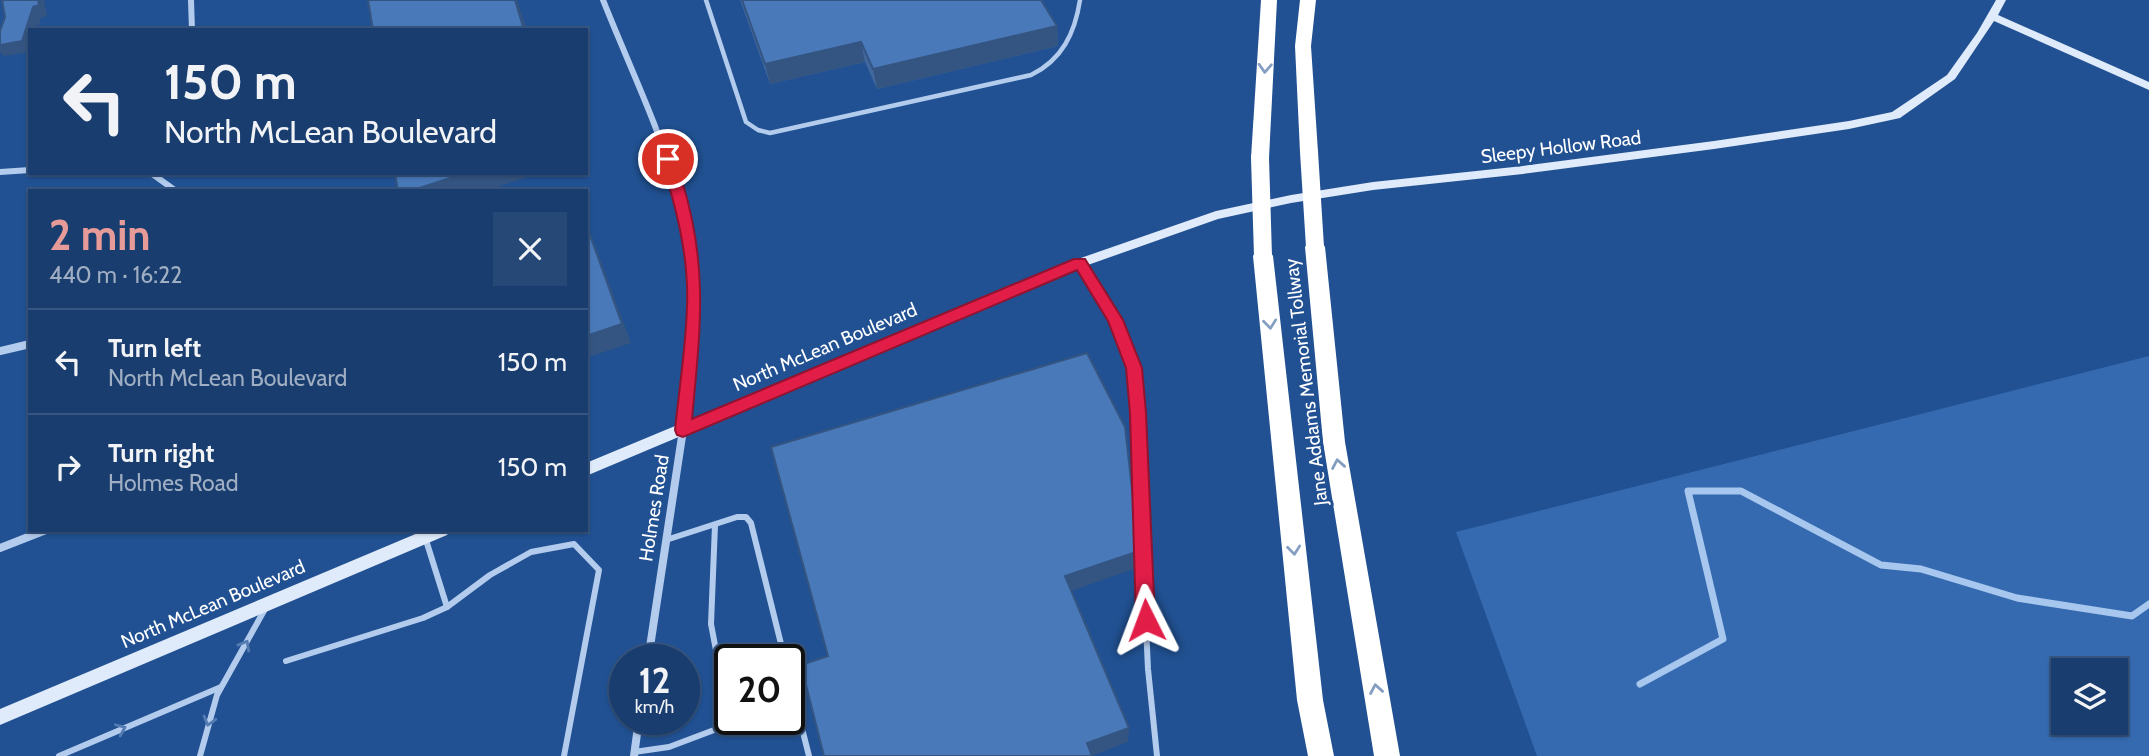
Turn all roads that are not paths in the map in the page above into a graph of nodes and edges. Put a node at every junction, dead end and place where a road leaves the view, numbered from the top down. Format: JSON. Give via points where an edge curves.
{"nodes":[{"id":1,"x":191,"y":0,"type":"edge"},
{"id":2,"x":603,"y":0,"type":"edge"},
{"id":3,"x":706,"y":0,"type":"edge"},
{"id":4,"x":1080,"y":0,"type":"edge"},
{"id":5,"x":1269,"y":0,"type":"edge"},
{"id":6,"x":1308,"y":0,"type":"edge"},
{"id":7,"x":2001,"y":0,"type":"edge"},
{"id":8,"x":1991,"y":16,"type":"junction"},
{"id":9,"x":192,"y":28,"type":"edge"},
{"id":10,"x":2149,"y":86,"type":"edge"},
{"id":11,"x":28,"y":170,"type":"edge"},
{"id":12,"x":0,"y":172,"type":"edge"},
{"id":13,"x":154,"y":175,"type":"edge"},
{"id":14,"x":173,"y":189,"type":"edge"},
{"id":15,"x":1080,"y":263,"type":"junction"},
{"id":16,"x":28,"y":344,"type":"edge"},
{"id":17,"x":0,"y":351,"type":"edge"},
{"id":18,"x":683,"y":430,"type":"junction"},
{"id":19,"x":588,"y":469,"type":"edge"},
{"id":20,"x":715,"y":525,"type":"junction"},
{"id":21,"x":41,"y":532,"type":"edge"},
{"id":22,"x":437,"y":532,"type":"edge"},
{"id":23,"x":425,"y":537,"type":"junction"},
{"id":24,"x":666,"y":540,"type":"junction"},
{"id":25,"x":0,"y":548,"type":"edge"},
{"id":26,"x":268,"y":604,"type":"junction"},
{"id":27,"x":447,"y":607,"type":"junction"},
{"id":28,"x":650,"y":644,"type":"edge"},
{"id":29,"x":715,"y":644,"type":"edge"},
{"id":30,"x":781,"y":644,"type":"edge"},
{"id":31,"x":286,"y":661,"type":"dead end"},
{"id":32,"x":221,"y":687,"type":"junction"},
{"id":33,"x":0,"y":717,"type":"edge"},
{"id":34,"x":714,"y":730,"type":"edge"},
{"id":35,"x":637,"y":735,"type":"edge"},
{"id":36,"x":803,"y":735,"type":"edge"},
{"id":37,"x":634,"y":754,"type":"edge"},
{"id":38,"x":59,"y":756,"type":"edge"},
{"id":39,"x":200,"y":756,"type":"edge"},
{"id":40,"x":564,"y":756,"type":"edge"},
{"id":41,"x":809,"y":756,"type":"edge"},
{"id":42,"x":1157,"y":756,"type":"edge"},
{"id":43,"x":1321,"y":756,"type":"edge"},
{"id":44,"x":1387,"y":756,"type":"edge"}],
"edges":[{"from":1,"to":9,"type":"street"},
{"from":2,"to":18,"type":"street","name":"Holmes Road","via":[[678,187],[691,248],[695,306]]},
{"from":3,"to":4,"type":"lane","via":[[746,122],[770,133],[1047,69],[1069,36]]},
{"from":5,"to":43,"type":"highway","name":"Jane Addams Memorial Tollway","one_way":true,"bridge":true,"via":[[1260,158],[1263,256],[1310,700]]},
{"from":44,"to":6,"type":"highway","name":"Jane Addams Memorial Tollway","one_way":true,"bridge":true,"via":[[1334,442],[1309,152],[1303,46]]},
{"from":7,"to":8,"type":"street","name":"Sleepy Hollow Road"},
{"from":8,"to":10,"type":"street"},
{"from":8,"to":15,"type":"street","name":"Sleepy Hollow Road","via":[[1951,77],[1896,115],[1714,145],[1291,199],[1216,215]]},
{"from":11,"to":12,"type":"street"},
{"from":13,"to":14,"type":"street"},
{"from":15,"to":18,"type":"street","name":"North McLean Boulevard"},
{"from":15,"to":42,"type":"lane","via":[[1115,320],[1134,368],[1148,669]]},
{"from":16,"to":17,"type":"street"},
{"from":18,"to":19,"type":"street","name":"North McLean Boulevard"},
{"from":18,"to":24,"type":"street","name":"Holmes Road"},
{"from":20,"to":24,"type":"lane"},
{"from":20,"to":29,"type":"lane","via":[[711,624]]},
{"from":20,"to":30,"type":"lane","via":[[737,517],[746,517],[751,523]]},
{"from":21,"to":25,"type":"street"},
{"from":22,"to":23,"type":"street","name":"North McLean Boulevard"},
{"from":23,"to":26,"type":"street","name":"North McLean Boulevard"},
{"from":23,"to":27,"type":"lane"},
{"from":24,"to":28,"type":"street","name":"Holmes Road"},
{"from":32,"to":26,"type":"lane","one_way":true},
{"from":26,"to":33,"type":"street","name":"North McLean Boulevard"},
{"from":27,"to":31,"type":"lane"},
{"from":27,"to":40,"type":"lane","via":[[531,552],[574,544],[599,570]]},
{"from":38,"to":32,"type":"lane","one_way":true},
{"from":32,"to":39,"type":"lane","one_way":true},
{"from":34,"to":37,"type":"lane"},
{"from":35,"to":37,"type":"street"},
{"from":36,"to":41,"type":"lane"}]}
